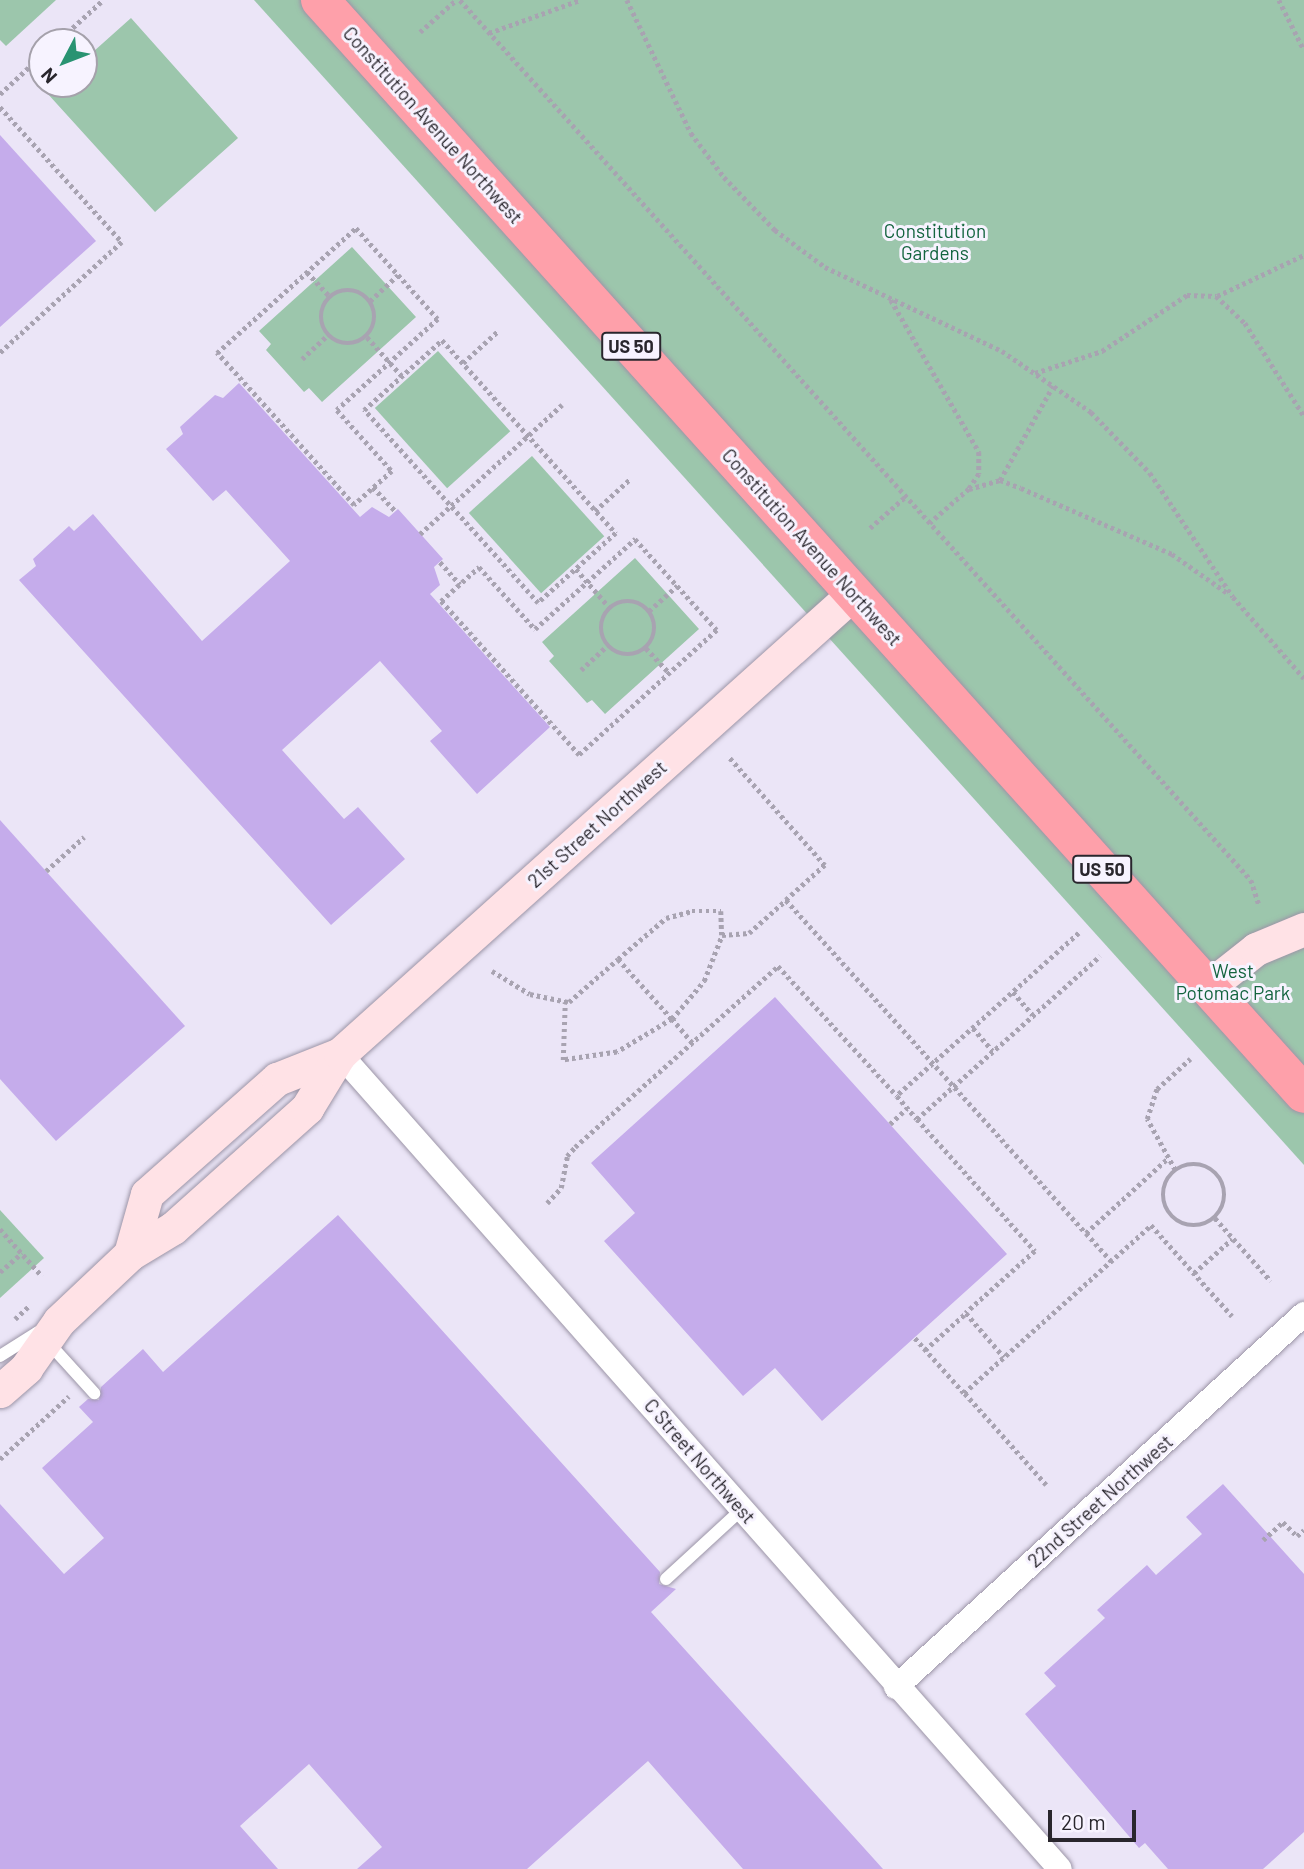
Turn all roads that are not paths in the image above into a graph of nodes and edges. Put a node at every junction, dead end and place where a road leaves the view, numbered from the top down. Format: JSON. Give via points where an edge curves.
{"nodes":[{"id":1,"x":320,"y":0,"type":"edge"},
{"id":2,"x":854,"y":593,"type":"junction"},
{"id":3,"x":1304,"y":929,"type":"edge"},
{"id":4,"x":1208,"y":987,"type":"junction"},
{"id":5,"x":340,"y":1054,"type":"junction"},
{"id":6,"x":1304,"y":1094,"type":"edge"},
{"id":7,"x":1304,"y":1314,"type":"edge"},
{"id":8,"x":52,"y":1331,"type":"junction"},
{"id":9,"x":0,"y":1356,"type":"edge"},
{"id":10,"x":0,"y":1391,"type":"edge"},
{"id":11,"x":94,"y":1393,"type":"dead end"},
{"id":12,"x":742,"y":1509,"type":"junction"},
{"id":13,"x":666,"y":1579,"type":"dead end"},
{"id":14,"x":896,"y":1687,"type":"junction"},
{"id":15,"x":1060,"y":1869,"type":"edge"}],
"edges":[{"from":1,"to":2,"type":"highway","name":"Constitution Avenue Northwest","number":"US 50"},
{"from":2,"to":4,"type":"highway","name":"Constitution Avenue Northwest","number":"US 50"},
{"from":2,"to":5,"type":"street","name":"21st Street Northwest"},
{"from":3,"to":4,"type":"street","via":[[1256,949]]},
{"from":4,"to":6,"type":"highway","name":"Constitution Avenue Northwest","number":"US 50"},
{"from":5,"to":8,"type":"street","name":"21st Street Northwest","via":[[307,1108],[173,1228],[130,1254]]},
{"from":5,"to":12,"type":"street","name":"C Street Northwest"},
{"from":7,"to":14,"type":"street","name":"22nd Street Northwest"},
{"from":8,"to":9,"type":"lane","name":"21st Street Northwest"},
{"from":8,"to":10,"type":"street","name":"21st Street Northwest"},
{"from":8,"to":11,"type":"lane"},
{"from":12,"to":13,"type":"lane"},
{"from":12,"to":14,"type":"street","name":"C Street Northwest"},
{"from":14,"to":15,"type":"street","name":"C Street Northwest"}]}
